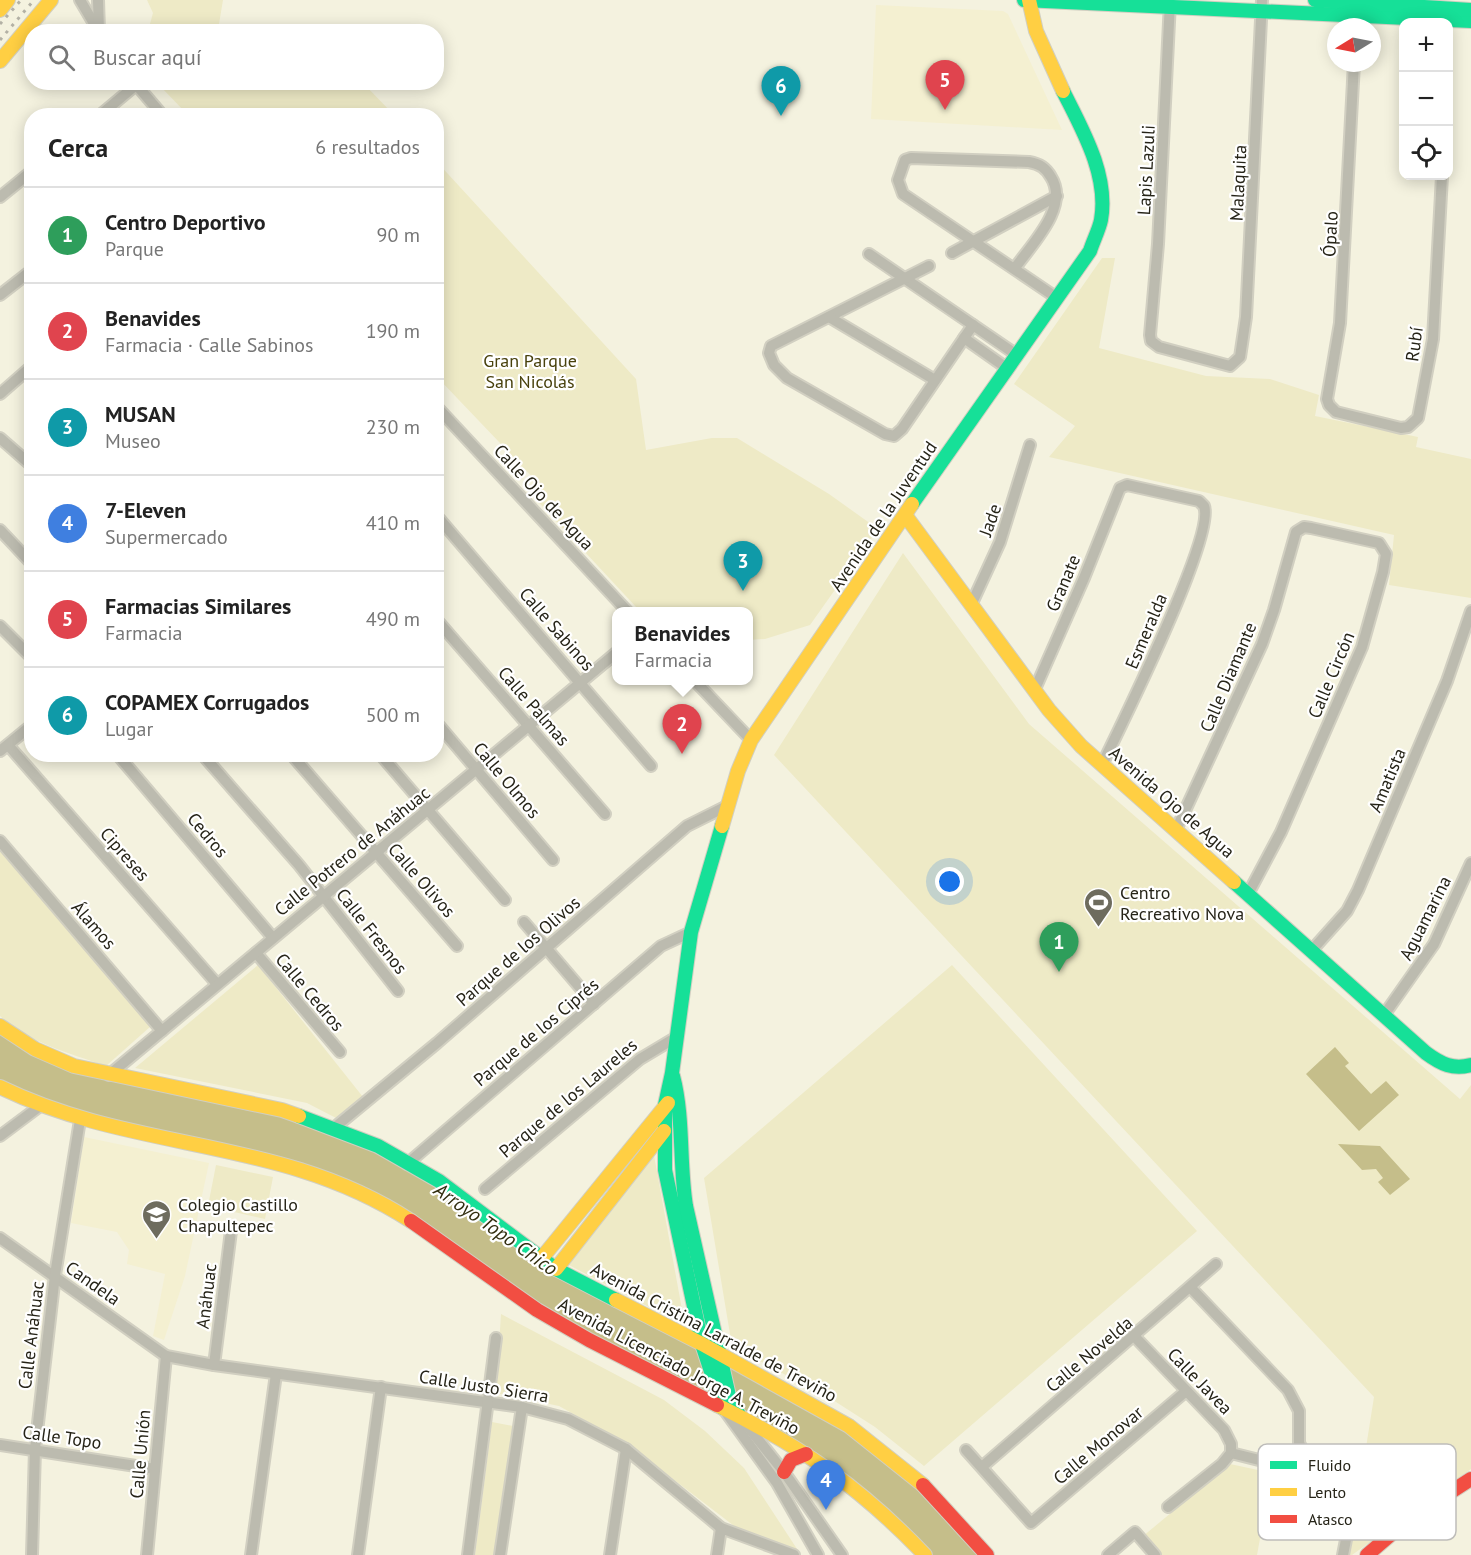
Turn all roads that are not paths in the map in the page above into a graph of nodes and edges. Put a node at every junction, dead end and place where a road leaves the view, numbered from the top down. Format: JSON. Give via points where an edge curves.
{"nodes":[{"id":1,"x":8,"y":0,"type":"edge"},
{"id":2,"x":51,"y":0,"type":"edge"},
{"id":3,"x":80,"y":0,"type":"edge"},
{"id":4,"x":98,"y":0,"type":"edge"},
{"id":5,"x":1027,"y":0,"type":"edge"},
{"id":6,"x":1315,"y":0,"type":"edge"},
{"id":7,"x":1170,"y":3,"type":"edge"},
{"id":8,"x":1262,"y":5,"type":"edge"},
{"id":9,"x":0,"y":10,"type":"edge"},
{"id":10,"x":1471,"y":10,"type":"edge"},
{"id":11,"x":1355,"y":15,"type":"edge"},
{"id":12,"x":1447,"y":17,"type":"edge"},
{"id":13,"x":1471,"y":21,"type":"edge"},
{"id":14,"x":31,"y":24,"type":"edge"},
{"id":15,"x":95,"y":24,"type":"edge"},
{"id":16,"x":99,"y":24,"type":"edge"},
{"id":17,"x":24,"y":32,"type":"edge"},
{"id":18,"x":0,"y":61,"type":"edge"},
{"id":19,"x":1354,"y":72,"type":"edge"},
{"id":20,"x":128,"y":90,"type":"edge"},
{"id":21,"x":140,"y":90,"type":"edge"},
{"id":22,"x":108,"y":108,"type":"edge"},
{"id":23,"x":156,"y":108,"type":"edge"},
{"id":24,"x":24,"y":178,"type":"edge"},
{"id":25,"x":1442,"y":180,"type":"edge"},
{"id":26,"x":1057,"y":196,"type":"junction"},
{"id":27,"x":0,"y":197,"type":"edge"},
{"id":28,"x":975,"y":241,"type":"junction"},
{"id":29,"x":952,"y":253,"type":"dead end"},
{"id":30,"x":869,"y":254,"type":"dead end"},
{"id":31,"x":928,"y":266,"type":"dead end"},
{"id":32,"x":1015,"y":268,"type":"junction"},
{"id":33,"x":24,"y":276,"type":"edge"},
{"id":34,"x":903,"y":277,"type":"junction"},
{"id":35,"x":0,"y":296,"type":"edge"},
{"id":36,"x":1057,"y":298,"type":"junction"},
{"id":37,"x":829,"y":317,"type":"junction"},
{"id":38,"x":973,"y":325,"type":"junction"},
{"id":39,"x":963,"y":339,"type":"junction"},
{"id":40,"x":1017,"y":355,"type":"junction"},
{"id":41,"x":1234,"y":365,"type":"joint"},
{"id":42,"x":1008,"y":369,"type":"junction"},
{"id":43,"x":24,"y":373,"type":"edge"},
{"id":44,"x":935,"y":380,"type":"junction"},
{"id":45,"x":0,"y":394,"type":"edge"},
{"id":46,"x":1329,"y":405,"type":"joint"},
{"id":47,"x":444,"y":415,"type":"edge"},
{"id":48,"x":0,"y":438,"type":"edge"},
{"id":49,"x":1030,"y":445,"type":"dead end"},
{"id":50,"x":24,"y":459,"type":"edge"},
{"id":51,"x":1204,"y":506,"type":"joint"},
{"id":52,"x":905,"y":515,"type":"junction"},
{"id":53,"x":444,"y":524,"type":"edge"},
{"id":54,"x":0,"y":530,"type":"edge"},
{"id":55,"x":1296,"y":532,"type":"joint"},
{"id":56,"x":24,"y":556,"type":"edge"},
{"id":57,"x":972,"y":603,"type":"junction"},
{"id":58,"x":623,"y":607,"type":"edge"},
{"id":59,"x":1471,"y":611,"type":"edge"},
{"id":60,"x":0,"y":626,"type":"edge"},
{"id":61,"x":444,"y":628,"type":"edge"},
{"id":62,"x":24,"y":650,"type":"edge"},
{"id":63,"x":612,"y":657,"type":"edge"},
{"id":64,"x":582,"y":683,"type":"junction"},
{"id":65,"x":698,"y":685,"type":"edge"},
{"id":66,"x":1035,"y":689,"type":"junction"},
{"id":67,"x":530,"y":726,"type":"junction"},
{"id":68,"x":444,"y":731,"type":"edge"},
{"id":69,"x":24,"y":732,"type":"edge"},
{"id":70,"x":752,"y":740,"type":"junction"},
{"id":71,"x":4,"y":748,"type":"edge"},
{"id":72,"x":124,"y":762,"type":"edge"},
{"id":73,"x":209,"y":762,"type":"edge"},
{"id":74,"x":298,"y":762,"type":"edge"},
{"id":75,"x":387,"y":762,"type":"edge"},
{"id":76,"x":1102,"y":765,"type":"junction"},
{"id":77,"x":651,"y":766,"type":"dead end"},
{"id":78,"x":477,"y":770,"type":"junction"},
{"id":79,"x":727,"y":806,"type":"junction"},
{"id":80,"x":428,"y":810,"type":"junction"},
{"id":81,"x":605,"y":814,"type":"dead end"},
{"id":82,"x":1176,"y":830,"type":"junction"},
{"id":83,"x":0,"y":841,"type":"edge"},
{"id":84,"x":376,"y":853,"type":"junction"},
{"id":85,"x":553,"y":860,"type":"dead end"},
{"id":86,"x":1471,"y":863,"type":"edge"},
{"id":87,"x":1248,"y":894,"type":"junction"},
{"id":88,"x":324,"y":896,"type":"junction"},
{"id":89,"x":505,"y":900,"type":"dead end"},
{"id":90,"x":524,"y":922,"type":"dead end"},
{"id":91,"x":691,"y":932,"type":"junction"},
{"id":92,"x":273,"y":938,"type":"junction"},
{"id":93,"x":457,"y":946,"type":"dead end"},
{"id":94,"x":546,"y":948,"type":"junction"},
{"id":95,"x":1312,"y":950,"type":"junction"},
{"id":96,"x":256,"y":953,"type":"junction"},
{"id":97,"x":218,"y":984,"type":"junction"},
{"id":98,"x":398,"y":991,"type":"dead end"},
{"id":99,"x":594,"y":1004,"type":"junction"},
{"id":100,"x":1384,"y":1016,"type":"junction"},
{"id":101,"x":0,"y":1026,"type":"edge"},
{"id":102,"x":162,"y":1031,"type":"junction"},
{"id":103,"x":675,"y":1038,"type":"junction"},
{"id":104,"x":340,"y":1052,"type":"dead end"},
{"id":105,"x":1466,"y":1067,"type":"edge"},
{"id":106,"x":672,"y":1073,"type":"junction"},
{"id":107,"x":109,"y":1075,"type":"junction"},
{"id":108,"x":0,"y":1087,"type":"edge"},
{"id":109,"x":678,"y":1096,"type":"junction"},
{"id":110,"x":665,"y":1105,"type":"junction"},
{"id":111,"x":40,"y":1106,"type":"junction"},
{"id":112,"x":80,"y":1120,"type":"junction"},
{"id":113,"x":334,"y":1128,"type":"junction"},
{"id":114,"x":664,"y":1131,"type":"junction"},
{"id":115,"x":0,"y":1136,"type":"edge"},
{"id":116,"x":407,"y":1164,"type":"junction"},
{"id":117,"x":485,"y":1189,"type":"dead end"},
{"id":118,"x":231,"y":1231,"type":"dead end"},
{"id":119,"x":0,"y":1238,"type":"edge"},
{"id":120,"x":541,"y":1259,"type":"junction"},
{"id":121,"x":1216,"y":1264,"type":"dead end"},
{"id":122,"x":556,"y":1269,"type":"junction"},
{"id":123,"x":55,"y":1275,"type":"junction"},
{"id":124,"x":1191,"y":1288,"type":"junction"},
{"id":125,"x":1135,"y":1337,"type":"junction"},
{"id":126,"x":496,"y":1338,"type":"dead end"},
{"id":127,"x":712,"y":1355,"type":"junction"},
{"id":128,"x":166,"y":1356,"type":"junction"},
{"id":129,"x":213,"y":1365,"type":"junction"},
{"id":130,"x":276,"y":1374,"type":"junction"},
{"id":131,"x":381,"y":1387,"type":"junction"},
{"id":132,"x":1185,"y":1392,"type":"junction"},
{"id":133,"x":723,"y":1400,"type":"junction"},
{"id":134,"x":487,"y":1402,"type":"junction"},
{"id":135,"x":522,"y":1407,"type":"junction"},
{"id":136,"x":739,"y":1415,"type":"junction"},
{"id":137,"x":1300,"y":1444,"type":"edge"},
{"id":138,"x":0,"y":1445,"type":"edge"},
{"id":139,"x":35,"y":1449,"type":"junction"},
{"id":140,"x":626,"y":1449,"type":"junction"},
{"id":141,"x":966,"y":1450,"type":"dead end"},
{"id":142,"x":1231,"y":1453,"type":"junction"},
{"id":143,"x":806,"y":1454,"type":"junction"},
{"id":144,"x":1258,"y":1460,"type":"edge"},
{"id":145,"x":982,"y":1466,"type":"junction"},
{"id":146,"x":155,"y":1469,"type":"junction"},
{"id":147,"x":784,"y":1472,"type":"junction"},
{"id":148,"x":1471,"y":1479,"type":"edge"},
{"id":149,"x":1456,"y":1489,"type":"edge"},
{"id":150,"x":1168,"y":1507,"type":"dead end"},
{"id":151,"x":721,"y":1528,"type":"junction"},
{"id":152,"x":1346,"y":1540,"type":"edge"},
{"id":153,"x":1384,"y":1540,"type":"edge"},
{"id":154,"x":32,"y":1555,"type":"edge"},
{"id":155,"x":147,"y":1555,"type":"edge"},
{"id":156,"x":251,"y":1555,"type":"edge"},
{"id":157,"x":358,"y":1555,"type":"edge"},
{"id":158,"x":468,"y":1555,"type":"edge"},
{"id":159,"x":500,"y":1555,"type":"edge"},
{"id":160,"x":610,"y":1555,"type":"edge"},
{"id":161,"x":717,"y":1555,"type":"edge"},
{"id":162,"x":794,"y":1555,"type":"edge"},
{"id":163,"x":818,"y":1555,"type":"edge"},
{"id":164,"x":842,"y":1555,"type":"edge"},
{"id":165,"x":925,"y":1555,"type":"edge"},
{"id":166,"x":987,"y":1555,"type":"edge"},
{"id":167,"x":1108,"y":1555,"type":"edge"},
{"id":168,"x":1155,"y":1555,"type":"edge"},
{"id":169,"x":1343,"y":1555,"type":"edge"},
{"id":170,"x":1367,"y":1555,"type":"edge"}],
"edges":[{"from":1,"to":9,"type":"street"},
{"from":2,"to":14,"type":"street"},
{"from":3,"to":15,"type":"street"},
{"from":4,"to":16,"type":"street"},
{"from":5,"to":7,"type":"street"},
{"from":5,"to":36,"type":"street","name":"Avenida de la Juventud","via":[[1040,42],[1093,156],[1103,196],[1102,225],[1097,237]]},
{"from":6,"to":11,"type":"street"},
{"from":7,"to":8,"type":"street"},
{"from":7,"to":41,"type":"street","name":"Lapis Lazuli","via":[[1151,341],[1159,347]]},
{"from":8,"to":11,"type":"street"},
{"from":8,"to":41,"type":"street","name":"Malaquita","via":[[1251,262],[1240,357]]},
{"from":10,"to":12,"type":"street"},
{"from":11,"to":12,"type":"street"},
{"from":12,"to":13,"type":"street"},
{"from":17,"to":18,"type":"street"},
{"from":19,"to":46,"type":"street","name":"Ópalo","via":[[1344,278]]},
{"from":20,"to":22,"type":"street"},
{"from":21,"to":23,"type":"street"},
{"from":24,"to":27,"type":"street"},
{"from":25,"to":46,"type":"street","name":"Rubí","via":[[1432,339],[1418,418],[1408,427],[1393,427],[1336,412]]},
{"from":26,"to":28,"type":"street"},
{"from":26,"to":28,"type":"street","via":[[1053,180],[1036,163],[905,160],[898,180],[903,194]]},
{"from":26,"to":32,"type":"street","via":[[1052,214]]},
{"from":28,"to":29,"type":"street"},
{"from":28,"to":32,"type":"street"},
{"from":30,"to":34,"type":"street"},
{"from":31,"to":34,"type":"street"},
{"from":32,"to":36,"type":"street"},
{"from":33,"to":35,"type":"street"},
{"from":34,"to":37,"type":"street"},
{"from":34,"to":38,"type":"street"},
{"from":36,"to":40,"type":"street","name":"Avenida de la Juventud"},
{"from":37,"to":44,"type":"street"},
{"from":37,"to":44,"type":"street","via":[[771,346],[769,353],[774,365],[788,378],[894,436]]},
{"from":38,"to":39,"type":"street"},
{"from":38,"to":40,"type":"street"},
{"from":39,"to":42,"type":"street"},
{"from":39,"to":44,"type":"street"},
{"from":40,"to":42,"type":"street","name":"Avenida de la Juventud"},
{"from":42,"to":52,"type":"street","name":"Avenida de la Juventud"},
{"from":43,"to":45,"type":"street"},
{"from":47,"to":58,"type":"street","name":"Calle Ojo de Agua"},
{"from":48,"to":50,"type":"street"},
{"from":49,"to":57,"type":"street","name":"Jade","via":[[1000,542]]},
{"from":51,"to":66,"type":"street","name":"Granate","via":[[1199,501],[1127,485],[1120,488]]},
{"from":51,"to":76,"type":"street","name":"Esmeralda","via":[[1205,523],[1190,570]]},
{"from":52,"to":57,"type":"street","name":"Avenida Ojo de Agua"},
{"from":52,"to":70,"type":"street","name":"Avenida de la Juventud"},
{"from":53,"to":64,"type":"street","name":"Calle Sabinos"},
{"from":54,"to":56,"type":"street"},
{"from":55,"to":82,"type":"street","name":"Calle Diamante","via":[[1262,644]]},
{"from":55,"to":87,"type":"street","name":"Calle Circón","via":[[1304,527],[1371,540],[1384,547],[1384,564],[1362,647],[1281,832]]},
{"from":57,"to":66,"type":"street","name":"Avenida Ojo de Agua"},
{"from":59,"to":95,"type":"street","name":"Amatista","via":[[1447,681],[1358,890],[1347,911]]},
{"from":60,"to":62,"type":"street"},
{"from":61,"to":67,"type":"street","name":"Calle Palmas"},
{"from":63,"to":64,"type":"street","name":"Calle Potrero de Anáhuac"},
{"from":64,"to":67,"type":"street","name":"Calle Potrero de Anáhuac"},
{"from":64,"to":77,"type":"street","name":"Calle Sabinos"},
{"from":65,"to":70,"type":"street"},
{"from":66,"to":76,"type":"street","name":"Avenida Ojo de Agua","via":[[1065,730]]},
{"from":67,"to":78,"type":"street","name":"Calle Potrero de Anáhuac"},
{"from":67,"to":81,"type":"street","name":"Calle Palmas"},
{"from":68,"to":78,"type":"street","name":"Calle Olmos"},
{"from":69,"to":71,"type":"street"},
{"from":70,"to":79,"type":"street","name":"Avenida de la Juventud"},
{"from":71,"to":97,"type":"street","name":"Cipreses"},
{"from":72,"to":92,"type":"street","name":"Cedros"},
{"from":73,"to":88,"type":"street","name":"Calle Fresnos"},
{"from":74,"to":84,"type":"street","name":"Calle Olivos"},
{"from":75,"to":80,"type":"street"},
{"from":76,"to":82,"type":"street","name":"Avenida Ojo de Agua"},
{"from":78,"to":80,"type":"street","name":"Calle Potrero de Anáhuac"},
{"from":78,"to":85,"type":"street","name":"Calle Olmos"},
{"from":79,"to":91,"type":"street","name":"Avenida de la Juventud"},
{"from":79,"to":94,"type":"street","name":"Parque de los Olivos","via":[[687,826]]},
{"from":80,"to":84,"type":"street","name":"Calle Potrero de Anáhuac"},
{"from":80,"to":89,"type":"street"},
{"from":82,"to":87,"type":"street","name":"Avenida Ojo de Agua"},
{"from":83,"to":102,"type":"street","name":"Álamos"},
{"from":84,"to":88,"type":"street","name":"Calle Potrero de Anáhuac"},
{"from":84,"to":93,"type":"street","name":"Calle Olivos"},
{"from":86,"to":100,"type":"street","name":"Aguamarina","via":[[1434,944]]},
{"from":87,"to":95,"type":"street","name":"Avenida Ojo de Agua"},
{"from":88,"to":92,"type":"street","name":"Calle Potrero de Anáhuac"},
{"from":88,"to":98,"type":"street","name":"Calle Fresnos"},
{"from":90,"to":94,"type":"street"},
{"from":91,"to":99,"type":"street","name":"Parque de los Ciprés","via":[[661,946]]},
{"from":91,"to":103,"type":"street","name":"Avenida de la Juventud"},
{"from":92,"to":96,"type":"street","name":"Calle Potrero de Anáhuac"},
{"from":94,"to":99,"type":"street"},
{"from":94,"to":113,"type":"street","name":"Parque de los Olivos"},
{"from":95,"to":100,"type":"street","name":"Avenida Ojo de Agua"},
{"from":96,"to":97,"type":"street","name":"Calle Potrero de Anáhuac"},
{"from":96,"to":104,"type":"street","name":"Calle Cedros"},
{"from":97,"to":102,"type":"street","name":"Calle Potrero de Anáhuac"},
{"from":99,"to":116,"type":"street","name":"Parque de los Ciprés"},
{"from":100,"to":105,"type":"street","name":"Avenida Ojo de Agua","via":[[1441,1064]]},
{"from":101,"to":107,"type":"street","name":"Avenida Cristina Larralde de Treviño","via":[[52,1058]]},
{"from":102,"to":107,"type":"street","name":"Calle Potrero de Anáhuac"},
{"from":103,"to":106,"type":"street","name":"Avenida de la Juventud"},
{"from":103,"to":117,"type":"street","name":"Parque de los Laureles","via":[[640,1059]]},
{"from":106,"to":109,"type":"street","name":"Avenida de la Juventud"},
{"from":106,"to":110,"type":"street","name":"Avenida de la Juventud"},
{"from":107,"to":113,"type":"street","name":"Avenida Cristina Larralde de Treviño","via":[[282,1110]]},
{"from":108,"to":111,"type":"street","name":"Avenida Licenciado Jorge A. Treviño"},
{"from":109,"to":110,"type":"street"},
{"from":109,"to":127,"type":"street","name":"Avenida de la Juventud","via":[[681,1177]]},
{"from":110,"to":114,"type":"street","name":"Avenida de la Juventud"},
{"from":110,"to":120,"type":"street"},
{"from":111,"to":112,"type":"street","name":"Avenida Licenciado Jorge A. Treviño"},
{"from":111,"to":115,"type":"street"},
{"from":112,"to":123,"type":"street","name":"Calle Anáhuac"},
{"from":112,"to":133,"type":"street","name":"Avenida Licenciado Jorge A. Treviño","via":[[255,1155],[367,1195],[555,1321]]},
{"from":113,"to":116,"type":"street","name":"Avenida Cristina Larralde de Treviño","via":[[378,1146]]},
{"from":114,"to":122,"type":"street"},
{"from":114,"to":127,"type":"street","name":"Avenida de la Juventud","via":[[670,1202]]},
{"from":116,"to":120,"type":"street","name":"Avenida Cristina Larralde de Treviño","via":[[439,1182]]},
{"from":118,"to":129,"type":"street","name":"Anáhuac"},
{"from":119,"to":123,"type":"street","name":"Candela"},
{"from":120,"to":122,"type":"street","name":"Avenida Cristina Larralde de Treviño"},
{"from":121,"to":124,"type":"street","name":"Calle Novelda"},
{"from":122,"to":127,"type":"street","name":"Avenida Cristina Larralde de Treviño"},
{"from":123,"to":128,"type":"street","name":"Candela"},
{"from":123,"to":139,"type":"street","name":"Calle Anáhuac"},
{"from":124,"to":125,"type":"street","name":"Calle Novelda"},
{"from":124,"to":137,"type":"street","via":[[1288,1390],[1299,1411]]},
{"from":125,"to":132,"type":"street","name":"Calle Javea"},
{"from":125,"to":145,"type":"street","name":"Calle Novelda"},
{"from":126,"to":134,"type":"street"},
{"from":127,"to":133,"type":"street","name":"Avenida de la Juventud"},
{"from":127,"to":166,"type":"street","name":"Avenida Cristina Larralde de Treviño","via":[[849,1426],[884,1450],[942,1503]]},
{"from":128,"to":129,"type":"street","name":"Calle Justo Sierra"},
{"from":128,"to":146,"type":"street","name":"Calle Unión"},
{"from":129,"to":130,"type":"street","name":"Calle Justo Sierra"},
{"from":130,"to":131,"type":"street","name":"Calle Justo Sierra"},
{"from":130,"to":156,"type":"street"},
{"from":131,"to":134,"type":"street","name":"Calle Justo Sierra"},
{"from":131,"to":157,"type":"street"},
{"from":132,"to":142,"type":"street","name":"Calle Javea","via":[[1224,1430]]},
{"from":132,"to":145,"type":"street","name":"Calle Monovar","via":[[1031,1523]]},
{"from":133,"to":136,"type":"street","name":"Avenida de la Juventud"},
{"from":133,"to":163,"type":"street"},
{"from":134,"to":135,"type":"street","name":"Calle Justo Sierra"},
{"from":134,"to":158,"type":"street"},
{"from":135,"to":140,"type":"street","name":"Calle Justo Sierra","via":[[568,1419]]},
{"from":135,"to":159,"type":"street"},
{"from":136,"to":143,"type":"street","name":"Avenida Licenciado Jorge A. Treviño"},
{"from":136,"to":147,"type":"street"},
{"from":138,"to":139,"type":"street","name":"Calle Topo"},
{"from":139,"to":146,"type":"street","name":"Calle Topo"},
{"from":139,"to":154,"type":"street","name":"Calle Anáhuac"},
{"from":140,"to":151,"type":"street","name":"Calle Justo Sierra"},
{"from":140,"to":160,"type":"street"},
{"from":141,"to":145,"type":"street"},
{"from":142,"to":144,"type":"street"},
{"from":142,"to":150,"type":"street"},
{"from":143,"to":147,"type":"street","via":[[791,1460]]},
{"from":143,"to":165,"type":"street","name":"Avenida Licenciado Jorge A. Treviño","via":[[874,1505]]},
{"from":146,"to":155,"type":"street","name":"Calle Unión"},
{"from":147,"to":164,"type":"street"},
{"from":148,"to":149,"type":"street"},
{"from":151,"to":161,"type":"street"},
{"from":151,"to":162,"type":"street","name":"Calle Justo Sierra"},
{"from":152,"to":169,"type":"street"},
{"from":153,"to":170,"type":"street"},
{"from":167,"to":168,"type":"street","via":[[1135,1532]]}]}
